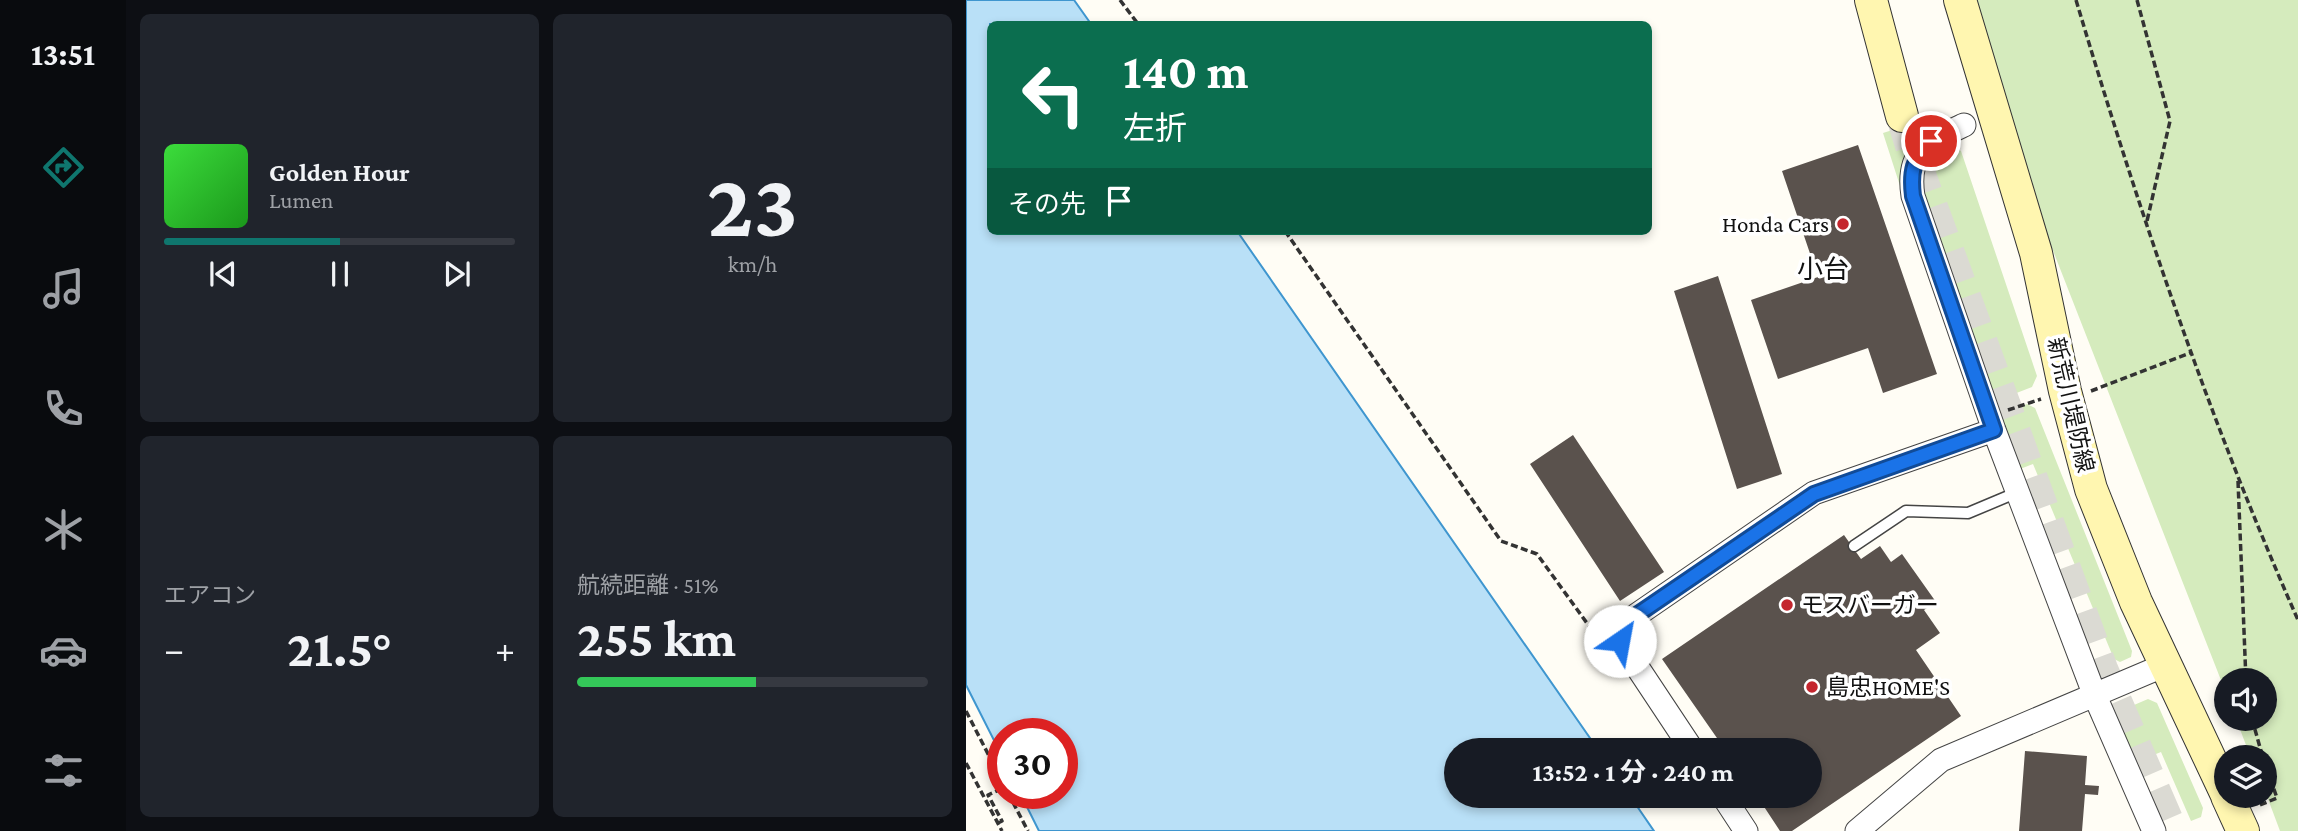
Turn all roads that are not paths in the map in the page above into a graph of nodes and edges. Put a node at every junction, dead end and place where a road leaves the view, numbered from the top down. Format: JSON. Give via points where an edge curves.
{"nodes":[{"id":1,"x":1871,"y":0,"type":"edge"},
{"id":2,"x":1960,"y":0,"type":"edge"},
{"id":3,"x":1902,"y":116,"type":"tunnel mouth"},
{"id":4,"x":1964,"y":125,"type":"dead end"},
{"id":5,"x":1991,"y":423,"type":"junction"},
{"id":6,"x":2018,"y":492,"type":"junction"},
{"id":7,"x":1854,"y":546,"type":"dead end"},
{"id":8,"x":2165,"y":665,"type":"junction"},
{"id":9,"x":2095,"y":696,"type":"junction"},
{"id":10,"x":1684,"y":738,"type":"edge"},
{"id":11,"x":2214,"y":768,"type":"edge"},
{"id":12,"x":1731,"y":808,"type":"edge"},
{"id":13,"x":1746,"y":831,"type":"edge"},
{"id":14,"x":1857,"y":831,"type":"edge"},
{"id":15,"x":2154,"y":831,"type":"edge"}],
"edges":[{"from":1,"to":3,"type":"main road"},
{"from":2,"to":8,"type":"main road","name":"新荒川堤防線","via":[[2036,253],[2073,393],[2091,489]]},
{"from":4,"to":5,"type":"street","via":[[1919,152],[1911,182]]},
{"from":5,"to":6,"type":"street"},
{"from":5,"to":10,"type":"street","via":[[1814,494],[1625,623],[1619,631],[1620,641]]},
{"from":6,"to":7,"type":"lane","via":[[1968,513],[1906,511]]},
{"from":6,"to":9,"type":"street"},
{"from":8,"to":9,"type":"street"},
{"from":8,"to":11,"type":"main road","name":"新荒川堤防線"},
{"from":9,"to":14,"type":"street","via":[[1941,760]]},
{"from":9,"to":15,"type":"street"},
{"from":12,"to":13,"type":"street"}]}
